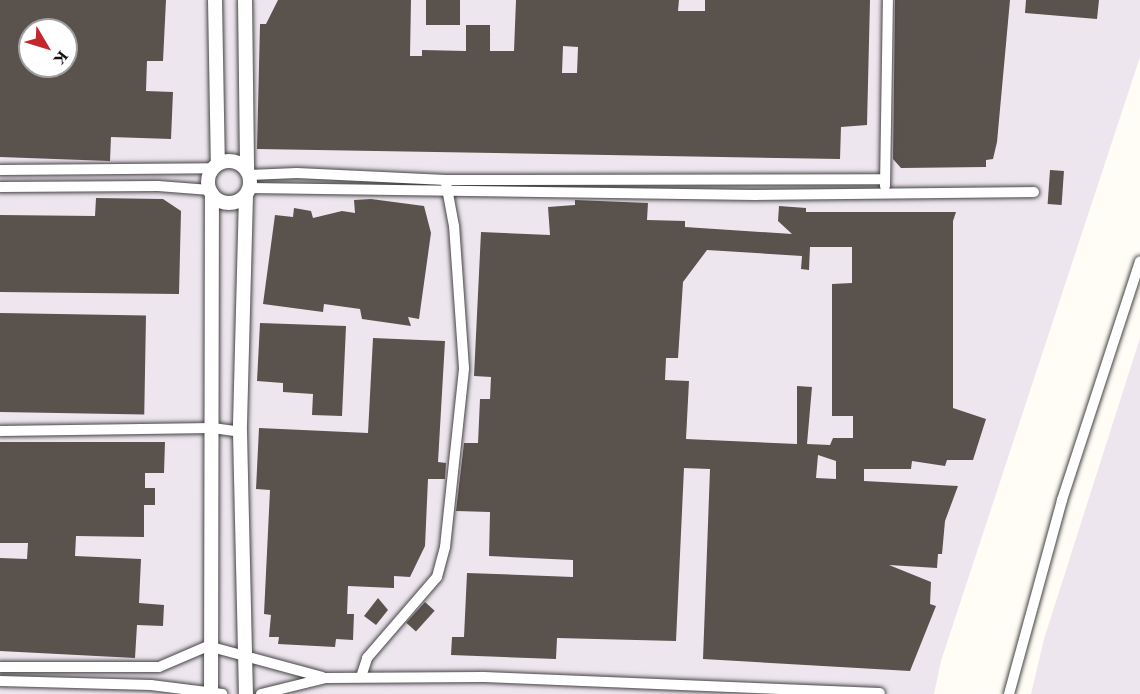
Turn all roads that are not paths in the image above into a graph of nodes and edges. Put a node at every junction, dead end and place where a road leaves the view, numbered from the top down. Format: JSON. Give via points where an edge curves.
{"nodes":[{"id":1,"x":215,"y":0,"type":"edge"},
{"id":2,"x":245,"y":0,"type":"edge"},
{"id":3,"x":888,"y":0,"type":"edge"},
{"id":4,"x":216,"y":166,"type":"junction"},
{"id":5,"x":0,"y":170,"type":"edge"},
{"id":6,"x":884,"y":179,"type":"junction"},
{"id":7,"x":248,"y":182,"type":"junction"},
{"id":8,"x":446,"y":184,"type":"junction"},
{"id":9,"x":0,"y":187,"type":"edge"},
{"id":10,"x":211,"y":192,"type":"junction"},
{"id":11,"x":1035,"y":192,"type":"dead end"},
{"id":12,"x":886,"y":194,"type":"junction"},
{"id":13,"x":1140,"y":261,"type":"edge"},
{"id":14,"x":213,"y":428,"type":"junction"},
{"id":15,"x":0,"y":431,"type":"edge"},
{"id":16,"x":240,"y":432,"type":"junction"},
{"id":17,"x":208,"y":646,"type":"junction"},
{"id":18,"x":247,"y":654,"type":"junction"},
{"id":19,"x":0,"y":667,"type":"edge"},
{"id":20,"x":361,"y":677,"type":"junction"},
{"id":21,"x":326,"y":678,"type":"junction"},
{"id":22,"x":0,"y":681,"type":"edge"},
{"id":23,"x":215,"y":693,"type":"edge"},
{"id":24,"x":880,"y":693,"type":"edge"},
{"id":25,"x":246,"y":694,"type":"edge"},
{"id":26,"x":261,"y":694,"type":"edge"},
{"id":27,"x":1009,"y":694,"type":"edge"}],
"edges":[{"from":1,"to":4,"type":"street"},
{"from":2,"to":7,"type":"street"},
{"from":3,"to":6,"type":"street"},
{"from":4,"to":5,"type":"street"},
{"from":4,"to":7,"type":"street","via":[[237,163]]},
{"from":4,"to":10,"type":"street","via":[[209,178]]},
{"from":6,"to":8,"type":"street"},
{"from":6,"to":12,"type":"street"},
{"from":7,"to":8,"type":"street"},
{"from":7,"to":10,"type":"street","via":[[229,203]]},
{"from":7,"to":16,"type":"street"},
{"from":8,"to":12,"type":"street"},
{"from":8,"to":20,"type":"street","via":[[454,226],[464,368],[445,547],[438,577],[367,658]]},
{"from":9,"to":10,"type":"street","via":[[158,186]]},
{"from":10,"to":14,"type":"street"},
{"from":11,"to":12,"type":"street"},
{"from":13,"to":27,"type":"street","via":[[1062,500]]},
{"from":14,"to":15,"type":"street"},
{"from":14,"to":16,"type":"street"},
{"from":14,"to":17,"type":"street","via":[[214,599]]},
{"from":16,"to":18,"type":"street"},
{"from":17,"to":18,"type":"street"},
{"from":17,"to":19,"type":"street","via":[[159,667]]},
{"from":17,"to":23,"type":"street"},
{"from":18,"to":21,"type":"street"},
{"from":18,"to":25,"type":"street"},
{"from":20,"to":21,"type":"street"},
{"from":20,"to":24,"type":"street","via":[[483,677]]},
{"from":21,"to":26,"type":"street"},
{"from":22,"to":23,"type":"street","via":[[151,685]]}]}
